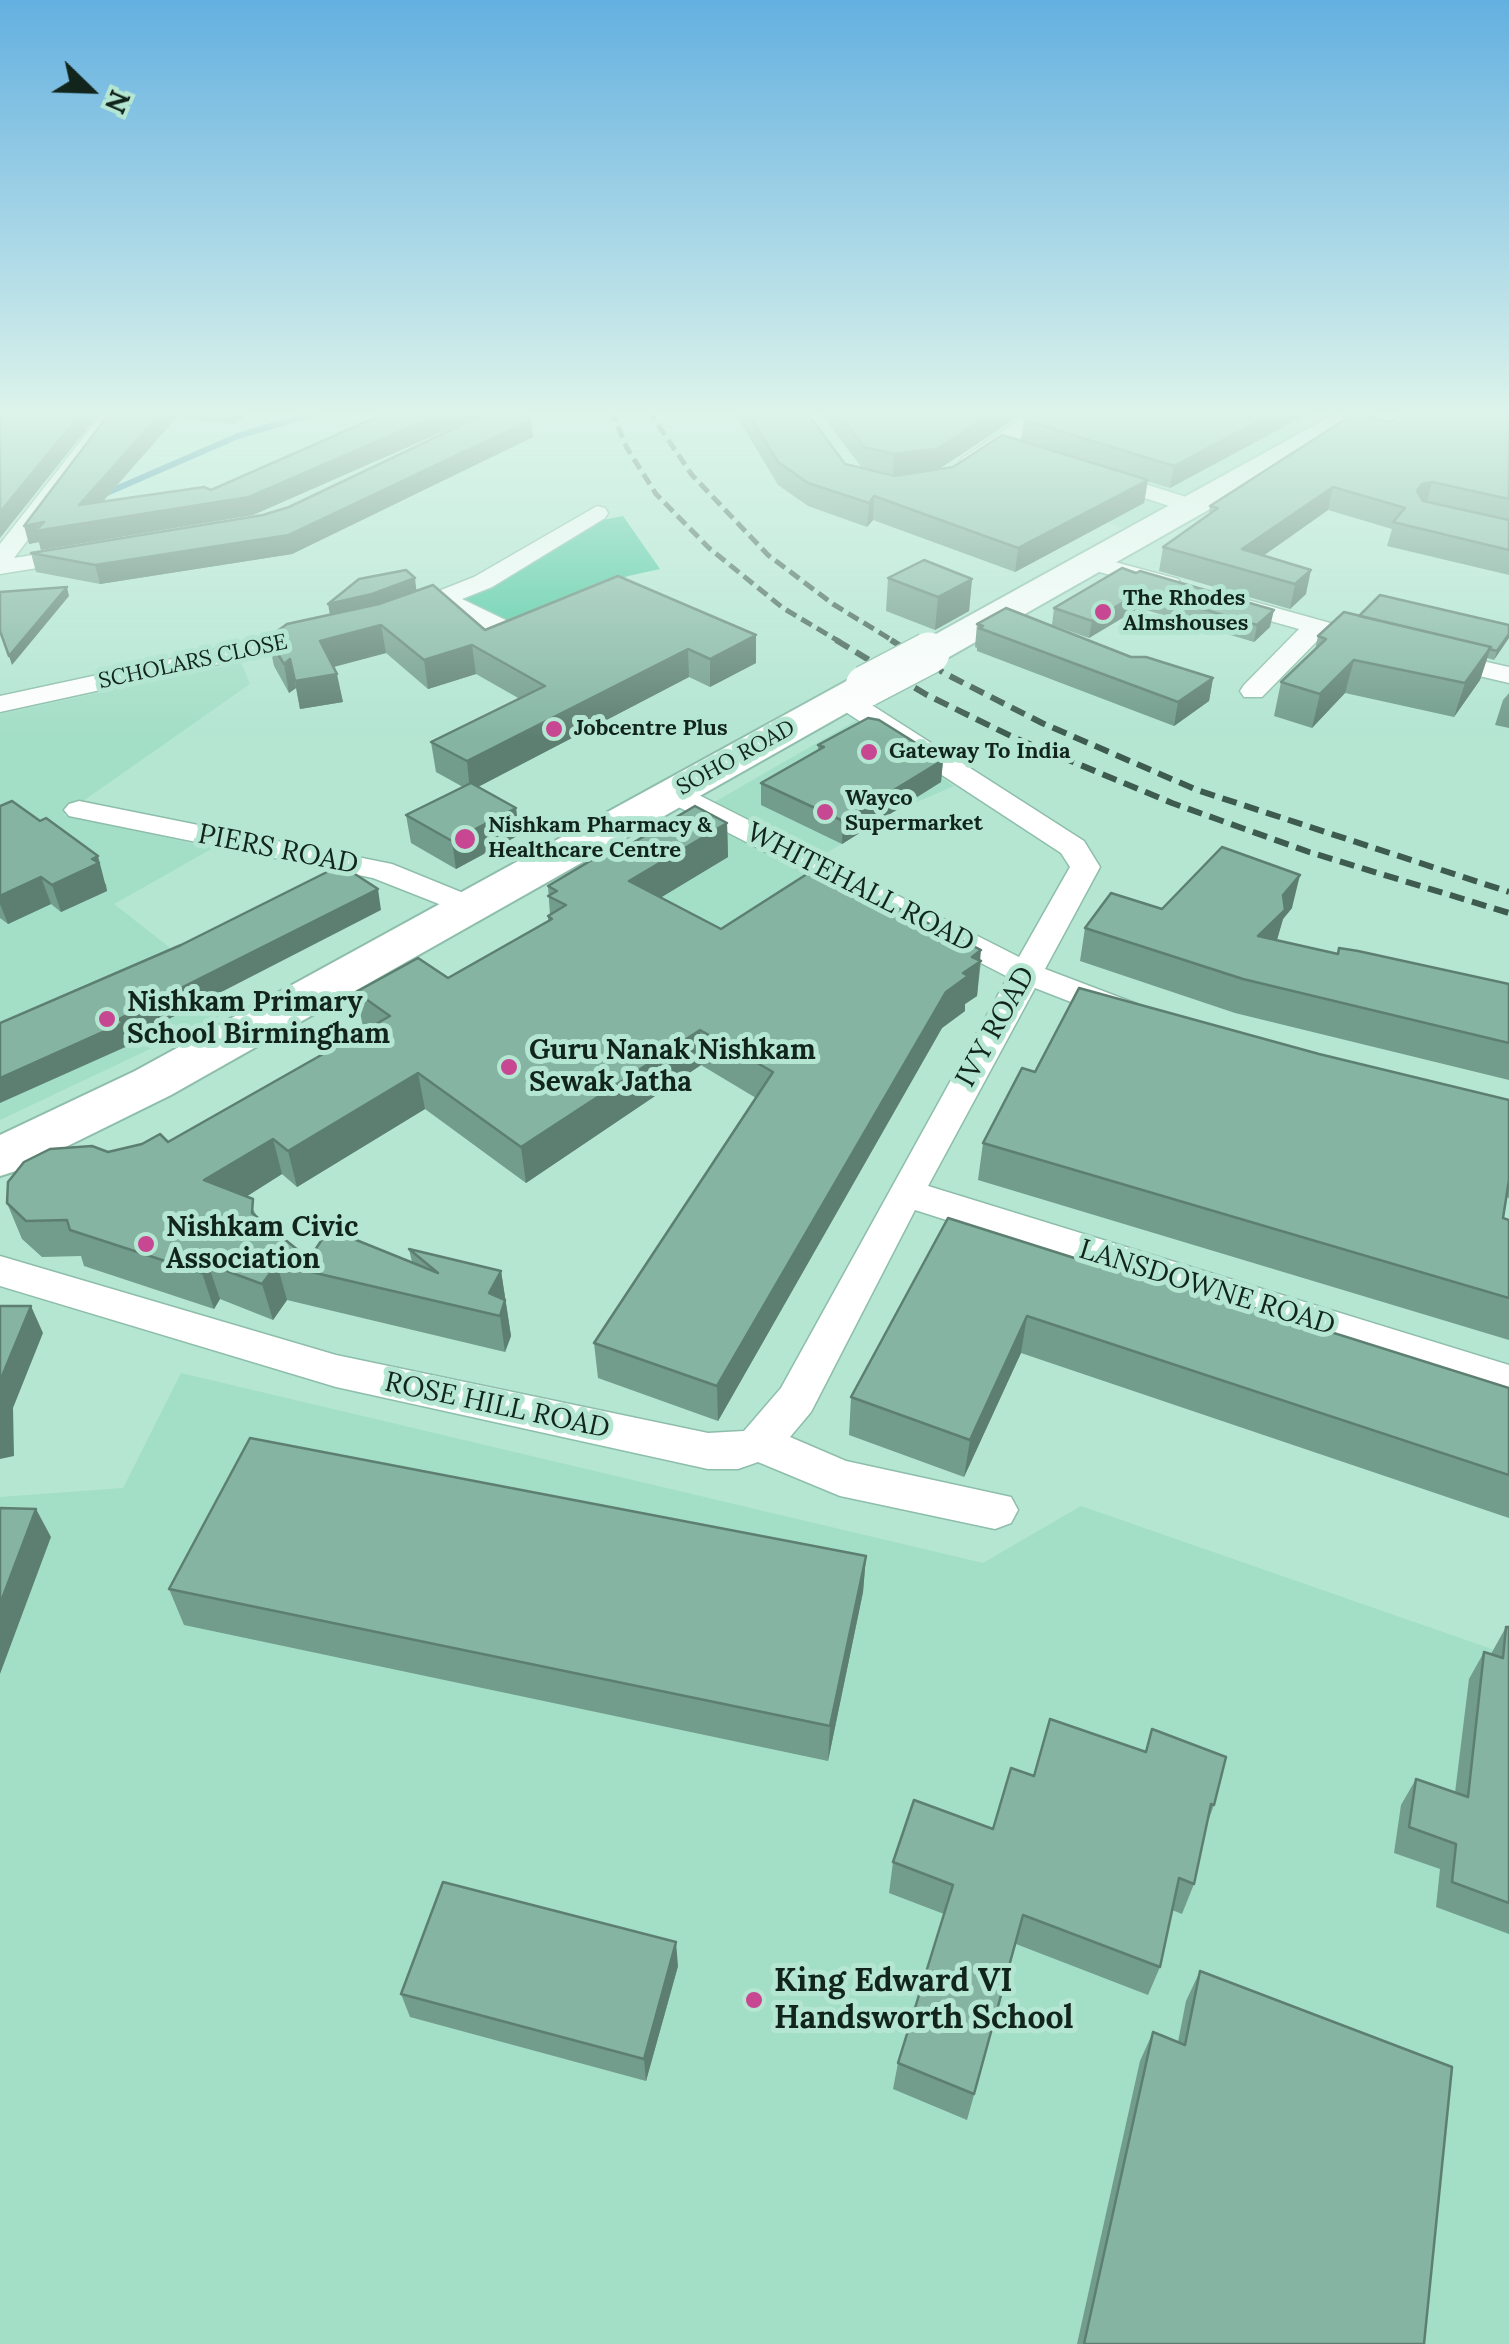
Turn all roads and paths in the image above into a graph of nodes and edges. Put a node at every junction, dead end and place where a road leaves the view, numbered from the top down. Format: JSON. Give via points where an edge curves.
{"nodes":[{"id":1,"x":34,"y":519,"type":"edge"},
{"id":2,"x":586,"y":519,"type":"edge"},
{"id":3,"x":1169,"y":519,"type":"edge"},
{"id":4,"x":111,"y":549,"type":"edge"},
{"id":5,"x":1089,"y":562,"type":"junction"},
{"id":6,"x":0,"y":564,"type":"edge"},
{"id":7,"x":443,"y":599,"type":"junction"},
{"id":8,"x":383,"y":621,"type":"edge"},
{"id":9,"x":542,"y":622,"type":"edge"},
{"id":10,"x":1316,"y":628,"type":"junction"},
{"id":11,"x":346,"y":629,"type":"edge"},
{"id":12,"x":515,"y":634,"type":"junction"},
{"id":13,"x":488,"y":648,"type":"edge"},
{"id":14,"x":1509,"y":675,"type":"edge"},
{"id":15,"x":855,"y":692,"type":"junction"},
{"id":16,"x":1280,"y":700,"type":"edge"},
{"id":17,"x":0,"y":704,"type":"edge"},
{"id":18,"x":674,"y":792,"type":"junction"},
{"id":19,"x":78,"y":810,"type":"dead end"},
{"id":20,"x":472,"y":908,"type":"junction"},
{"id":21,"x":1026,"y":972,"type":"junction"},
{"id":22,"x":1151,"y":1020,"type":"edge"},
{"id":23,"x":0,"y":1156,"type":"edge"},
{"id":24,"x":905,"y":1193,"type":"junction"},
{"id":25,"x":0,"y":1271,"type":"edge"},
{"id":26,"x":1509,"y":1382,"type":"edge"},
{"id":27,"x":759,"y":1443,"type":"junction"},
{"id":28,"x":996,"y":1510,"type":"dead end"}],
"edges":[{"from":1,"to":6,"type":"street"},
{"from":2,"to":7,"type":"street"},
{"from":3,"to":5,"type":"highway","name":"SOHO ROAD"},
{"from":4,"to":6,"type":"street"},
{"from":5,"to":10,"type":"street"},
{"from":5,"to":15,"type":"highway","name":"SOHO ROAD","bridge":true,"via":[[1012,621],[929,653]]},
{"from":7,"to":8,"type":"street"},
{"from":7,"to":12,"type":"street"},
{"from":9,"to":12,"type":"street"},
{"from":10,"to":14,"type":"street"},
{"from":10,"to":16,"type":"street","via":[[1243,688]]},
{"from":11,"to":17,"type":"street","name":"SCHOLARS CLOSE"},
{"from":12,"to":13,"type":"street"},
{"from":15,"to":18,"type":"highway","name":"SOHO ROAD"},
{"from":15,"to":21,"type":"street","name":"IVY ROAD","via":[[1073,847],[1085,867]]},
{"from":18,"to":20,"type":"highway","name":"SOHO ROAD"},
{"from":18,"to":21,"type":"street","name":"WHITEHALL ROAD"},
{"from":19,"to":20,"type":"street","name":"PIERS ROAD","via":[[381,870]]},
{"from":20,"to":23,"type":"highway","name":"SOHO ROAD","via":[[153,1083]]},
{"from":21,"to":22,"type":"street","name":"WHITEHALL ROAD"},
{"from":21,"to":24,"type":"street","name":"IVY ROAD"},
{"from":24,"to":26,"type":"street","name":"LANSDOWNE ROAD"},
{"from":24,"to":27,"type":"street","name":"IVY ROAD","via":[[796,1400]]},
{"from":25,"to":27,"type":"street","name":"ROSE HILL ROAD","via":[[336,1371],[708,1452]]},
{"from":27,"to":28,"type":"street","via":[[840,1478]]}]}
